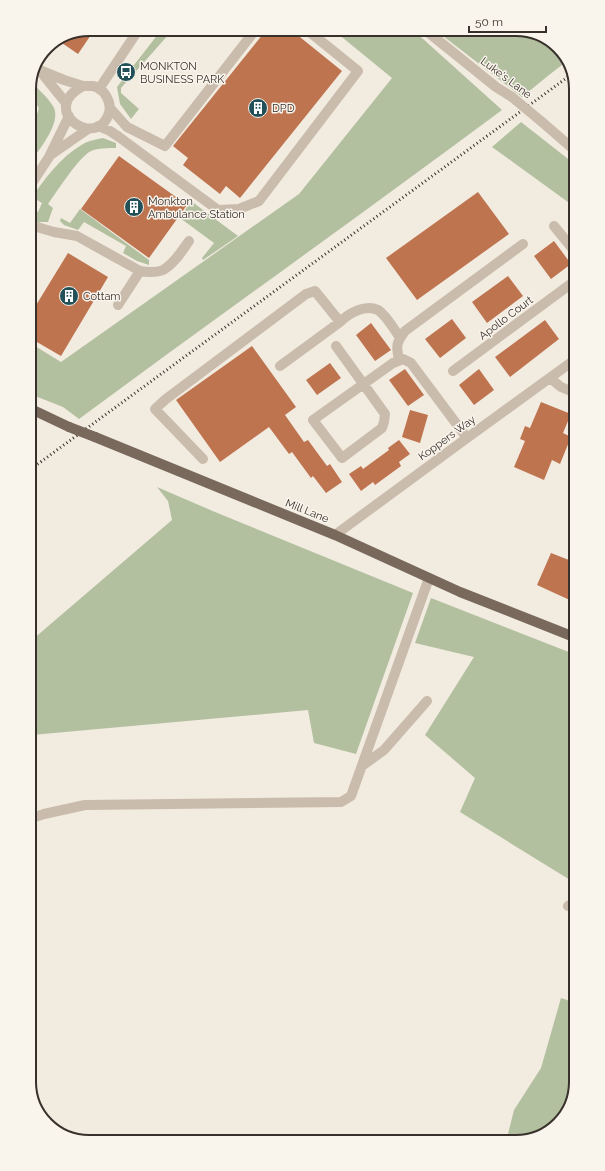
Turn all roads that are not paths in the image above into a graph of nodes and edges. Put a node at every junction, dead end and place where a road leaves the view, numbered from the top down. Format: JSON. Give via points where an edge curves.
{"nodes":[{"id":1,"x":134,"y":36,"type":"edge"},
{"id":2,"x":251,"y":36,"type":"edge"},
{"id":3,"x":314,"y":36,"type":"edge"},
{"id":4,"x":433,"y":36,"type":"edge"},
{"id":5,"x":40,"y":70,"type":"edge"},
{"id":6,"x":39,"y":71,"type":"edge"},
{"id":7,"x":84,"y":86,"type":"junction"},
{"id":8,"x":99,"y":89,"type":"junction"},
{"id":9,"x":66,"y":103,"type":"junction"},
{"id":10,"x":110,"y":108,"type":"junction"},
{"id":11,"x":69,"y":116,"type":"junction"},
{"id":12,"x":98,"y":126,"type":"junction"},
{"id":13,"x":88,"y":129,"type":"junction"},
{"id":14,"x":569,"y":145,"type":"edge"},
{"id":15,"x":49,"y":157,"type":"junction"},
{"id":16,"x":36,"y":177,"type":"edge"},
{"id":17,"x":554,"y":226,"type":"dead end"},
{"id":18,"x":36,"y":227,"type":"edge"},
{"id":19,"x":189,"y":242,"type":"dead end"},
{"id":20,"x":523,"y":244,"type":"dead end"},
{"id":21,"x":569,"y":244,"type":"edge"},
{"id":22,"x":140,"y":271,"type":"junction"},
{"id":23,"x":569,"y":285,"type":"edge"},
{"id":24,"x":118,"y":305,"type":"dead end"},
{"id":25,"x":340,"y":322,"type":"junction"},
{"id":26,"x":400,"y":338,"type":"junction"},
{"id":27,"x":336,"y":346,"type":"dead end"},
{"id":28,"x":399,"y":360,"type":"junction"},
{"id":29,"x":569,"y":364,"type":"edge"},
{"id":30,"x":280,"y":366,"type":"dead end"},
{"id":31,"x":453,"y":371,"type":"dead end"},
{"id":32,"x":550,"y":378,"type":"junction"},
{"id":33,"x":364,"y":384,"type":"junction"},
{"id":34,"x":569,"y":390,"type":"edge"},
{"id":35,"x":36,"y":412,"type":"edge"},
{"id":36,"x":467,"y":438,"type":"junction"},
{"id":37,"x":203,"y":460,"type":"dead end"},
{"id":38,"x":335,"y":535,"type":"junction"},
{"id":39,"x":430,"y":578,"type":"junction"},
{"id":40,"x":569,"y":635,"type":"edge"},
{"id":41,"x":427,"y":701,"type":"dead end"},
{"id":42,"x":362,"y":766,"type":"junction"},
{"id":43,"x":36,"y":817,"type":"edge"}],
"edges":[{"from":1,"to":8,"type":"street"},
{"from":2,"to":10,"type":"street","via":[[165,146],[127,127]]},
{"from":3,"to":12,"type":"street","via":[[358,72],[259,201],[239,209],[218,210],[119,137]]},
{"from":4,"to":14,"type":"street","name":"Luke's Lane","bridge":true,"via":[[512,97]]},
{"from":5,"to":7,"type":"street"},
{"from":6,"to":9,"type":"street"},
{"from":7,"to":8,"type":"street"},
{"from":7,"to":9,"type":"street","via":[[76,90]]},
{"from":8,"to":10,"type":"street","via":[[105,94]]},
{"from":9,"to":11,"type":"street"},
{"from":10,"to":12,"type":"street","via":[[108,115]]},
{"from":11,"to":13,"type":"street","via":[[74,122]]},
{"from":11,"to":15,"type":"street"},
{"from":12,"to":13,"type":"street"},
{"from":13,"to":15,"type":"street"},
{"from":15,"to":16,"type":"street"},
{"from":17,"to":21,"type":"street"},
{"from":18,"to":22,"type":"street","via":[[77,236]]},
{"from":19,"to":22,"type":"street","via":[[162,270]]},
{"from":20,"to":26,"type":"street","via":[[405,331]]},
{"from":22,"to":24,"type":"street"},
{"from":23,"to":31,"type":"street","name":"Apollo Court"},
{"from":25,"to":26,"type":"street","via":[[362,308],[377,310]]},
{"from":25,"to":30,"type":"street"},
{"from":25,"to":37,"type":"street","via":[[315,290],[306,294],[166,398],[155,409]]},
{"from":26,"to":28,"type":"street","via":[[397,350]]},
{"from":27,"to":33,"type":"street"},
{"from":28,"to":33,"type":"street"},
{"from":28,"to":36,"type":"street","via":[[411,363]]},
{"from":29,"to":32,"type":"street","name":"Koppers Way"},
{"from":32,"to":34,"type":"street"},
{"from":32,"to":36,"type":"street","name":"Koppers Way"},
{"from":33,"to":33,"type":"street","via":[[313,420],[342,458],[382,428],[384,422],[385,414]]},
{"from":35,"to":38,"type":"main road","name":"Mill Lane","bridge":true},
{"from":36,"to":38,"type":"street","name":"Koppers Way"},
{"from":38,"to":39,"type":"main road","name":"Mill Lane"},
{"from":39,"to":40,"type":"main road","name":"Mill Lane"},
{"from":39,"to":42,"type":"street"},
{"from":41,"to":42,"type":"street","via":[[384,750]]},
{"from":42,"to":43,"type":"street","via":[[351,796],[341,802],[84,805]]}]}
